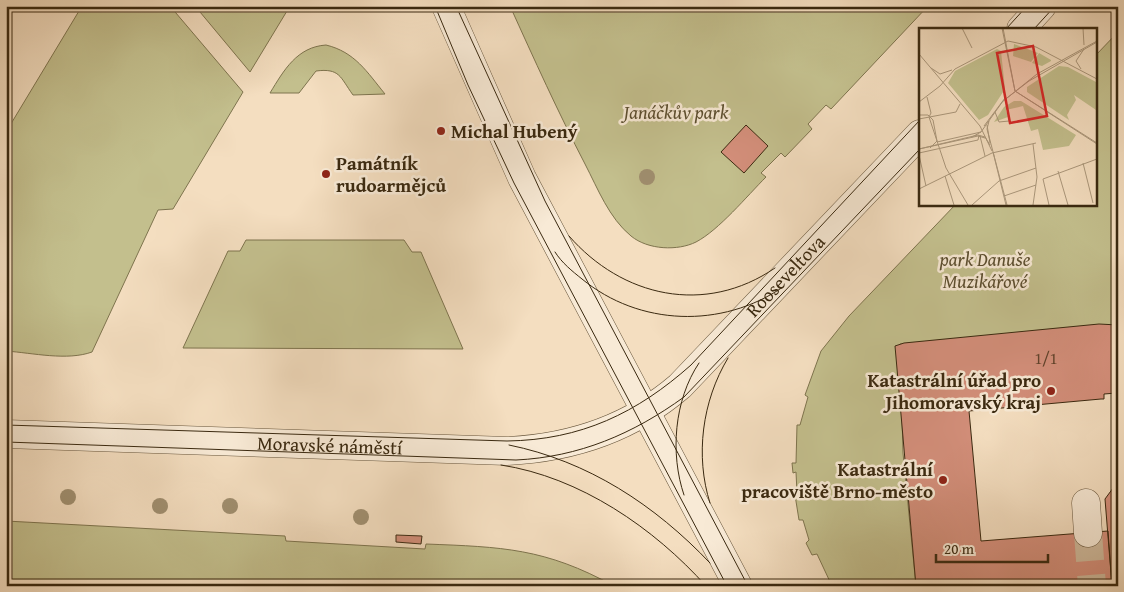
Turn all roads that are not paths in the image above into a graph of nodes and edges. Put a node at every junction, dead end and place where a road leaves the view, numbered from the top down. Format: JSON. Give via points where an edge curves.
{"nodes":[{"id":1,"x":446,"y":6,"type":"edge"},
{"id":2,"x":1042,"y":6,"type":"edge"},
{"id":3,"x":1022,"y":28,"type":"edge"},
{"id":4,"x":919,"y":135,"type":"edge"},
{"id":5,"x":647,"y":411,"type":"junction"},
{"id":6,"x":6,"y":434,"type":"edge"},
{"id":7,"x":1086,"y":503,"type":"dead end"},
{"id":8,"x":1088,"y":533,"type":"tunnel mouth"},
{"id":9,"x":738,"y":586,"type":"edge"}],
"edges":[{"from":1,"to":5,"type":"street","via":[[522,178]]},
{"from":2,"to":3,"type":"street"},
{"from":4,"to":5,"type":"street","name":"Rooseveltova","via":[[680,386]]},
{"from":5,"to":6,"type":"street","name":"Moravské náměstí","via":[[585,440],[514,451]]},
{"from":5,"to":9,"type":"street"},
{"from":7,"to":8,"type":"street"}]}
